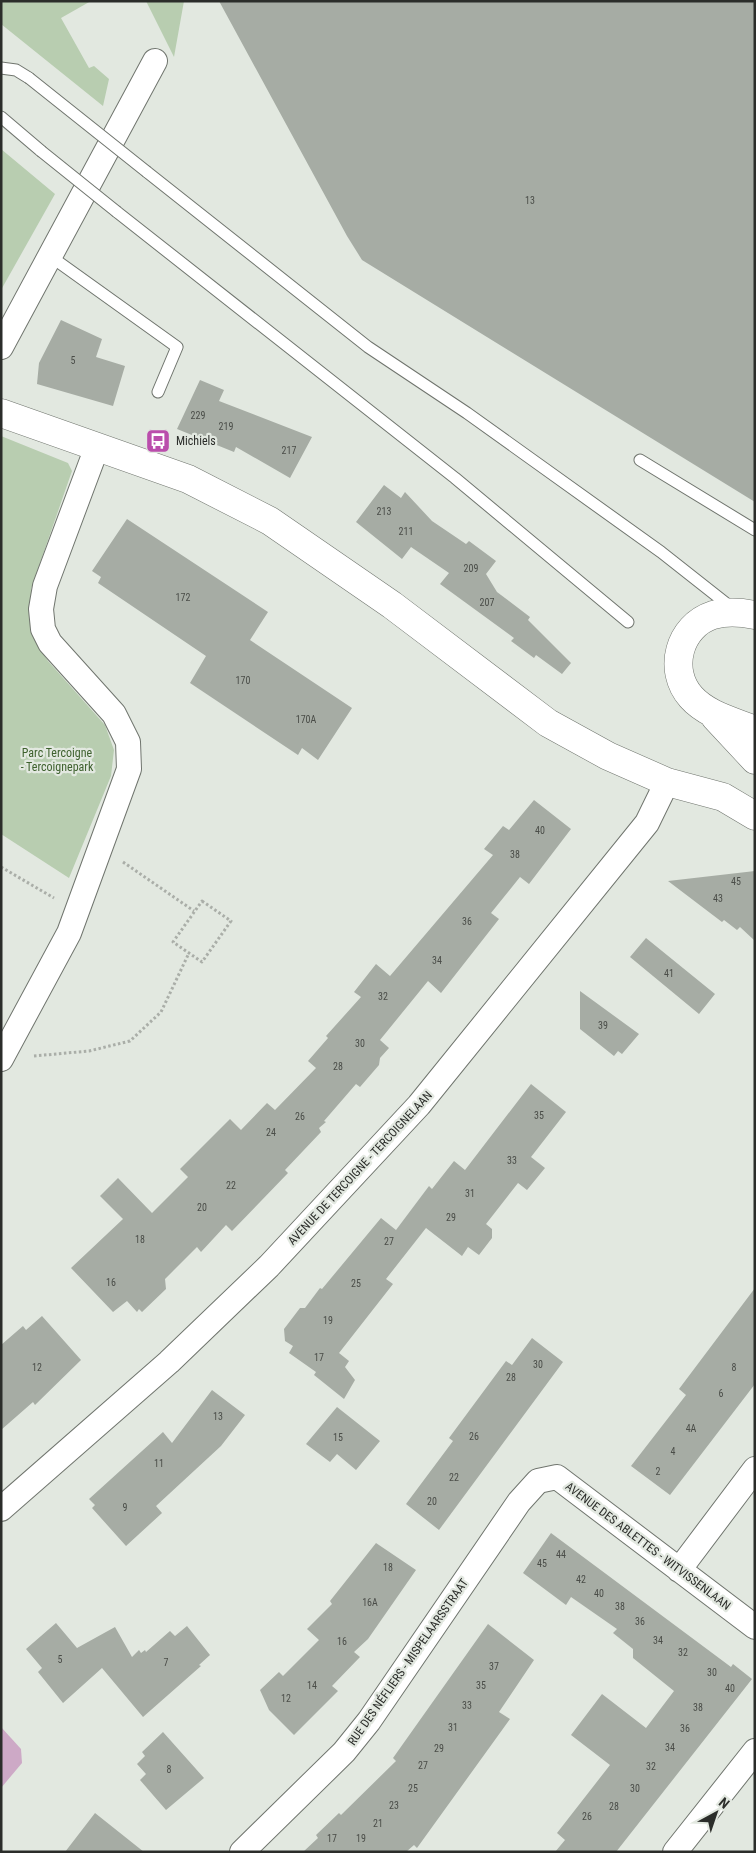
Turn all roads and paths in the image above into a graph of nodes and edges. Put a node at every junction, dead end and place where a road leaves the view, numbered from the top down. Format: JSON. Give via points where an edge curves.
{"nodes":[{"id":1,"x":155,"y":61,"type":"dead end"},
{"id":2,"x":1,"y":68,"type":"edge"},
{"id":3,"x":1,"y":117,"type":"edge"},
{"id":4,"x":50,"y":256,"type":"junction"},
{"id":5,"x":1,"y":347,"type":"edge"},
{"id":6,"x":158,"y":392,"type":"dead end"},
{"id":7,"x":1,"y":413,"type":"edge"},
{"id":8,"x":96,"y":447,"type":"junction"},
{"id":9,"x":640,"y":460,"type":"dead end"},
{"id":10,"x":755,"y":530,"type":"edge"},
{"id":11,"x":746,"y":613,"type":"edge"},
{"id":12,"x":628,"y":622,"type":"dead end"},
{"id":13,"x":711,"y":713,"type":"junction"},
{"id":14,"x":755,"y":730,"type":"edge"},
{"id":15,"x":755,"y":760,"type":"edge"},
{"id":16,"x":667,"y":782,"type":"junction"},
{"id":17,"x":755,"y":816,"type":"edge"},
{"id":18,"x":101,"y":846,"type":"junction"},
{"id":19,"x":1,"y":866,"type":"edge"},
{"id":20,"x":194,"y":912,"type":"junction"},
{"id":21,"x":76,"y":914,"type":"junction"},
{"id":22,"x":189,"y":953,"type":"junction"},
{"id":23,"x":2,"y":1057,"type":"edge"},
{"id":24,"x":755,"y":1468,"type":"edge"},
{"id":25,"x":538,"y":1481,"type":"joint"},
{"id":26,"x":1,"y":1510,"type":"edge"},
{"id":27,"x":679,"y":1570,"type":"junction"},
{"id":28,"x":755,"y":1627,"type":"edge"},
{"id":29,"x":755,"y":1751,"type":"edge"},
{"id":30,"x":242,"y":1852,"type":"edge"},
{"id":31,"x":675,"y":1852,"type":"edge"}],
"edges":[{"from":1,"to":4,"type":"street"},
{"from":2,"to":11,"type":"lane","bridge":true,"via":[[16,70],[29,78],[368,347],[467,413]]},
{"from":3,"to":12,"type":"lane","bridge":true,"via":[[116,212],[455,478]]},
{"from":4,"to":5,"type":"street"},
{"from":4,"to":6,"type":"lane","via":[[176,347]]},
{"from":7,"to":8,"type":"main road"},
{"from":8,"to":16,"type":"main road","via":[[188,478],[270,521],[392,605],[548,723],[608,756]]},
{"from":8,"to":18,"type":"street","via":[[45,586],[41,609],[43,629],[50,643],[114,714],[128,742],[129,769]]},
{"from":9,"to":10,"type":"lane"},
{"from":11,"to":13,"type":"main road","via":[[711,616],[698,623],[681,645],[678,659],[682,682],[690,696]]},
{"from":13,"to":14,"type":"main road"},
{"from":13,"to":15,"type":"main road"},
{"from":16,"to":17,"type":"main road","via":[[723,798]]},
{"from":16,"to":26,"type":"street","name":"AVENUE DE TERCOIGNE - TERCOIGNELAAN","via":[[647,823],[419,1106],[269,1266],[169,1362]]},
{"from":18,"to":20,"type":"path"},
{"from":18,"to":21,"type":"street"},
{"from":19,"to":21,"type":"path"},
{"from":20,"to":22,"type":"path","via":[[173,942]]},
{"from":20,"to":22,"type":"path","via":[[202,901],[231,921],[202,962]]},
{"from":21,"to":23,"type":"street","via":[[69,934]]},
{"from":22,"to":23,"type":"path","via":[[161,1012],[130,1041],[89,1052]]},
{"from":24,"to":27,"type":"street"},
{"from":25,"to":27,"type":"street","name":"AVENUE DES ABLETTES - WITVISSENLAAN","via":[[557,1477]]},
{"from":25,"to":30,"type":"street","name":"RUE DES NÉFLIERS - MISPELAARSSTRAAT","via":[[519,1502],[369,1721],[344,1752]]},
{"from":27,"to":28,"type":"street","name":"AVENUE DES ABLETTES - WITVISSENLAAN"},
{"from":29,"to":31,"type":"street"}]}
